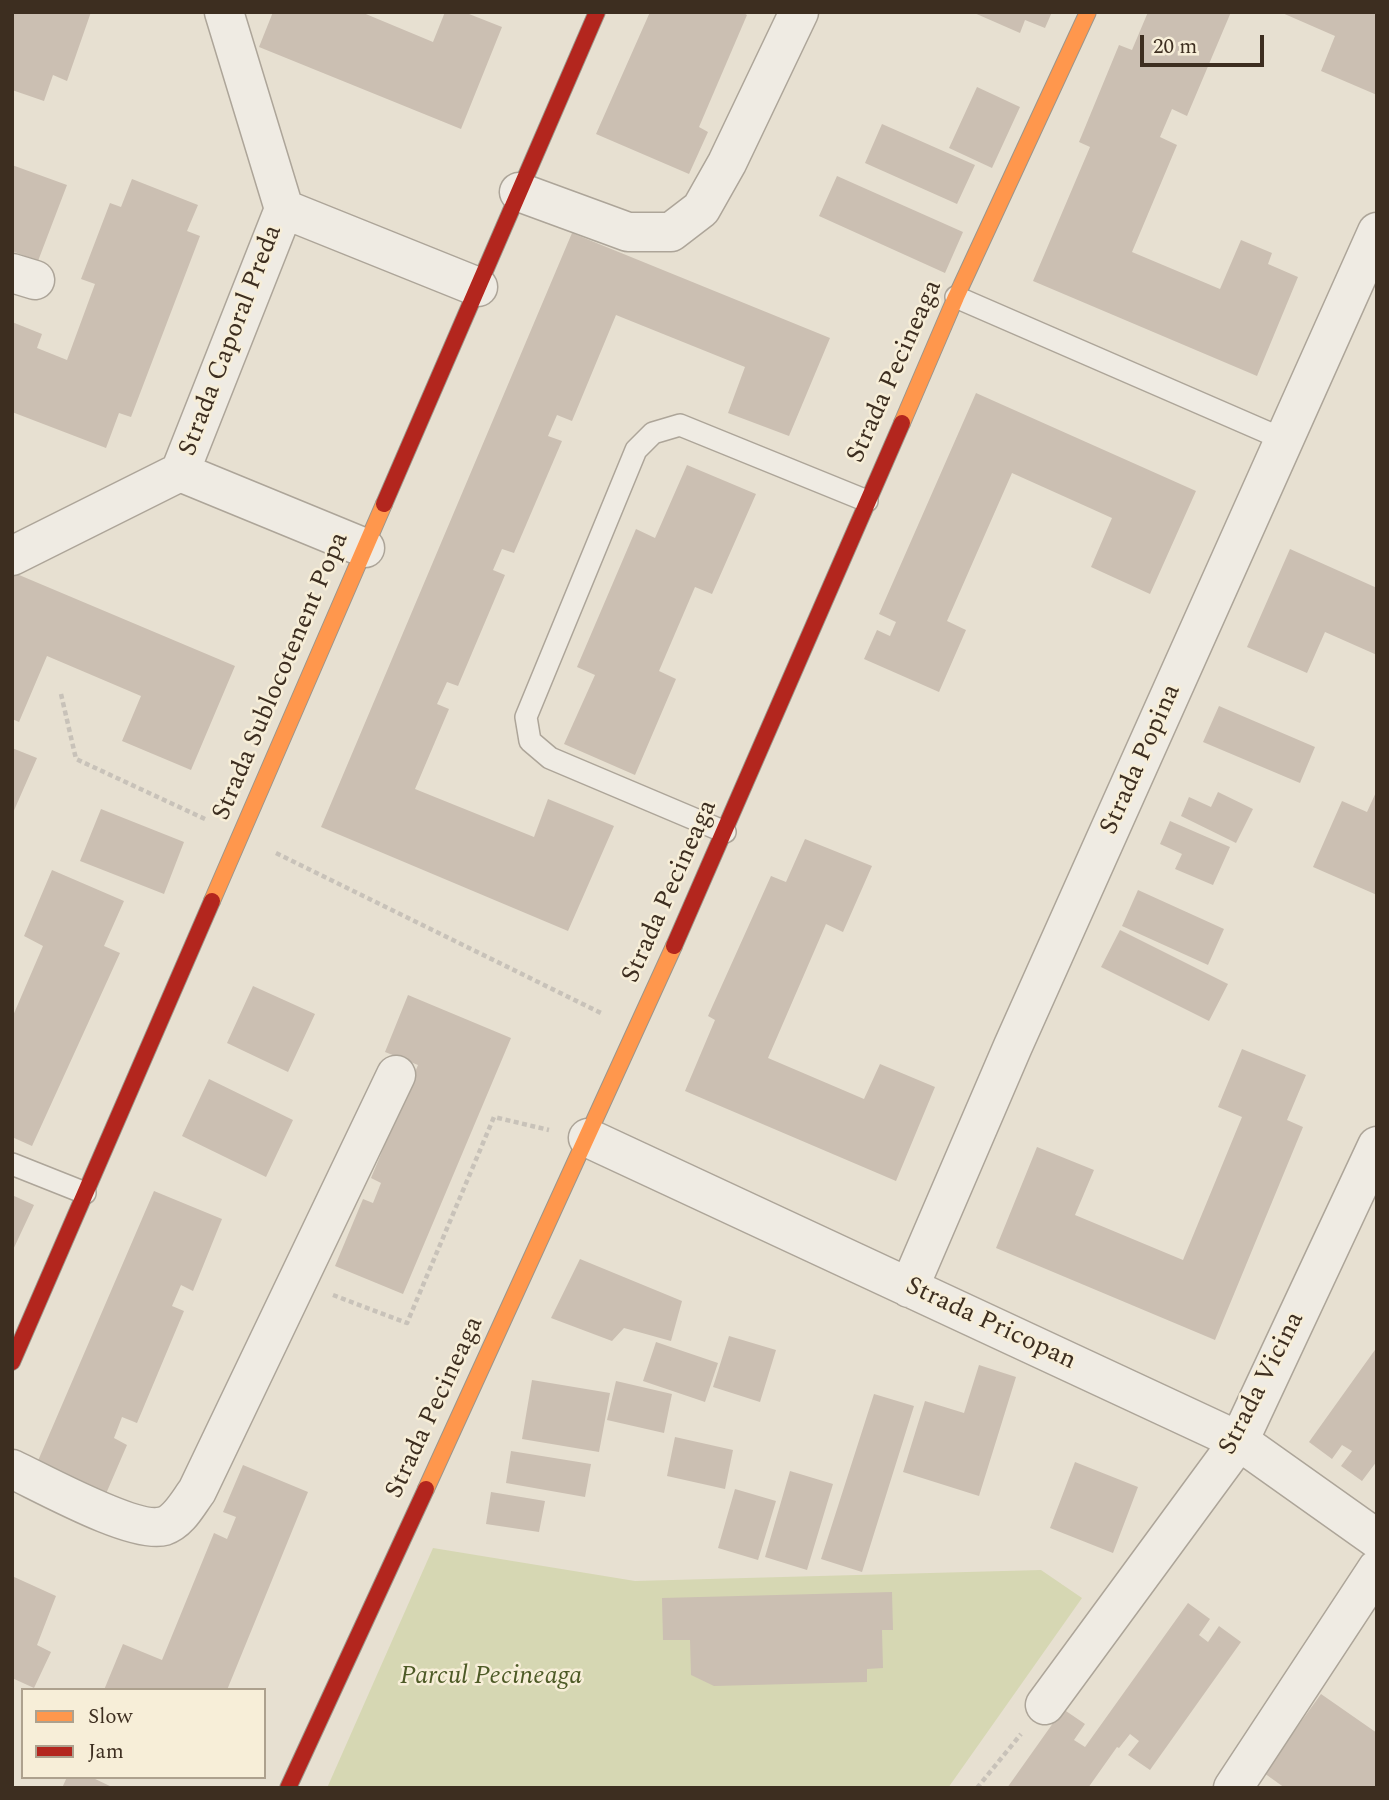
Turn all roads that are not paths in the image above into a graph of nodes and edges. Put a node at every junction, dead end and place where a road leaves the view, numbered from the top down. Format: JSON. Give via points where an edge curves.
{"nodes":[{"id":1,"x":224,"y":12,"type":"edge"},
{"id":2,"x":597,"y":12,"type":"edge"},
{"id":3,"x":799,"y":12,"type":"edge"},
{"id":4,"x":1088,"y":12,"type":"edge"},
{"id":5,"x":519,"y":192,"type":"junction"},
{"id":6,"x":284,"y":209,"type":"junction"},
{"id":7,"x":1377,"y":232,"type":"edge"},
{"id":8,"x":478,"y":287,"type":"junction"},
{"id":9,"x":956,"y":296,"type":"junction"},
{"id":10,"x":1285,"y":440,"type":"junction"},
{"id":11,"x":180,"y":472,"type":"junction"},
{"id":12,"x":867,"y":501,"type":"junction"},
{"id":13,"x":365,"y":548,"type":"junction"},
{"id":14,"x":12,"y":556,"type":"edge"},
{"id":15,"x":725,"y":832,"type":"junction"},
{"id":16,"x":396,"y":1075,"type":"dead end"},
{"id":17,"x":588,"y":1138,"type":"junction"},
{"id":18,"x":1377,"y":1146,"type":"edge"},
{"id":19,"x":12,"y":1164,"type":"edge"},
{"id":20,"x":85,"y":1193,"type":"junction"},
{"id":21,"x":909,"y":1288,"type":"junction"},
{"id":22,"x":12,"y":1362,"type":"edge"},
{"id":23,"x":1239,"y":1441,"type":"junction"},
{"id":24,"x":12,"y":1469,"type":"edge"},
{"id":25,"x":1377,"y":1539,"type":"edge"},
{"id":26,"x":1377,"y":1569,"type":"edge"},
{"id":27,"x":1045,"y":1705,"type":"road end"},
{"id":28,"x":288,"y":1788,"type":"edge"},
{"id":29,"x":1233,"y":1788,"type":"edge"}],
"edges":[{"from":1,"to":6,"type":"street"},
{"from":2,"to":5,"type":"street","name":"Strada Sublocotenent Popa"},
{"from":3,"to":5,"type":"street","via":[[701,209],[671,232],[628,232]]},
{"from":4,"to":9,"type":"street","name":"Strada Pecineaga"},
{"from":5,"to":8,"type":"street","name":"Strada Sublocotenent Popa"},
{"from":6,"to":8,"type":"street"},
{"from":6,"to":11,"type":"street","name":"Strada Caporal Preda"},
{"from":7,"to":10,"type":"street","name":"Strada Popina"},
{"from":8,"to":13,"type":"street","name":"Strada Sublocotenent Popa"},
{"from":9,"to":10,"type":"lane"},
{"from":9,"to":12,"type":"street","name":"Strada Pecineaga"},
{"from":10,"to":21,"type":"street","name":"Strada Popina"},
{"from":11,"to":13,"type":"street","name":"Strada Caporal Preda"},
{"from":11,"to":14,"type":"street","name":"Strada Caporal Preda"},
{"from":12,"to":15,"type":"street","name":"Strada Pecineaga"},
{"from":12,"to":15,"type":"lane","via":[[680,425],[653,433],[636,450],[526,717],[530,741],[550,758]]},
{"from":13,"to":20,"type":"street","name":"Strada Sublocotenent Popa"},
{"from":15,"to":17,"type":"street","name":"Strada Pecineaga"},
{"from":16,"to":24,"type":"street","via":[[197,1491],[180,1515],[163,1526],[142,1527]]},
{"from":17,"to":21,"type":"street","name":"Strada Pricopan"},
{"from":17,"to":28,"type":"street","name":"Strada Pecineaga"},
{"from":18,"to":23,"type":"street","name":"Strada Vicina"},
{"from":19,"to":20,"type":"lane"},
{"from":20,"to":22,"type":"street","name":"Strada Sublocotenent Popa"},
{"from":21,"to":23,"type":"street","name":"Strada Pricopan"},
{"from":23,"to":25,"type":"street","name":"Strada Pricopan"},
{"from":23,"to":27,"type":"street","name":"Strada Vicina"},
{"from":26,"to":29,"type":"street"}]}
